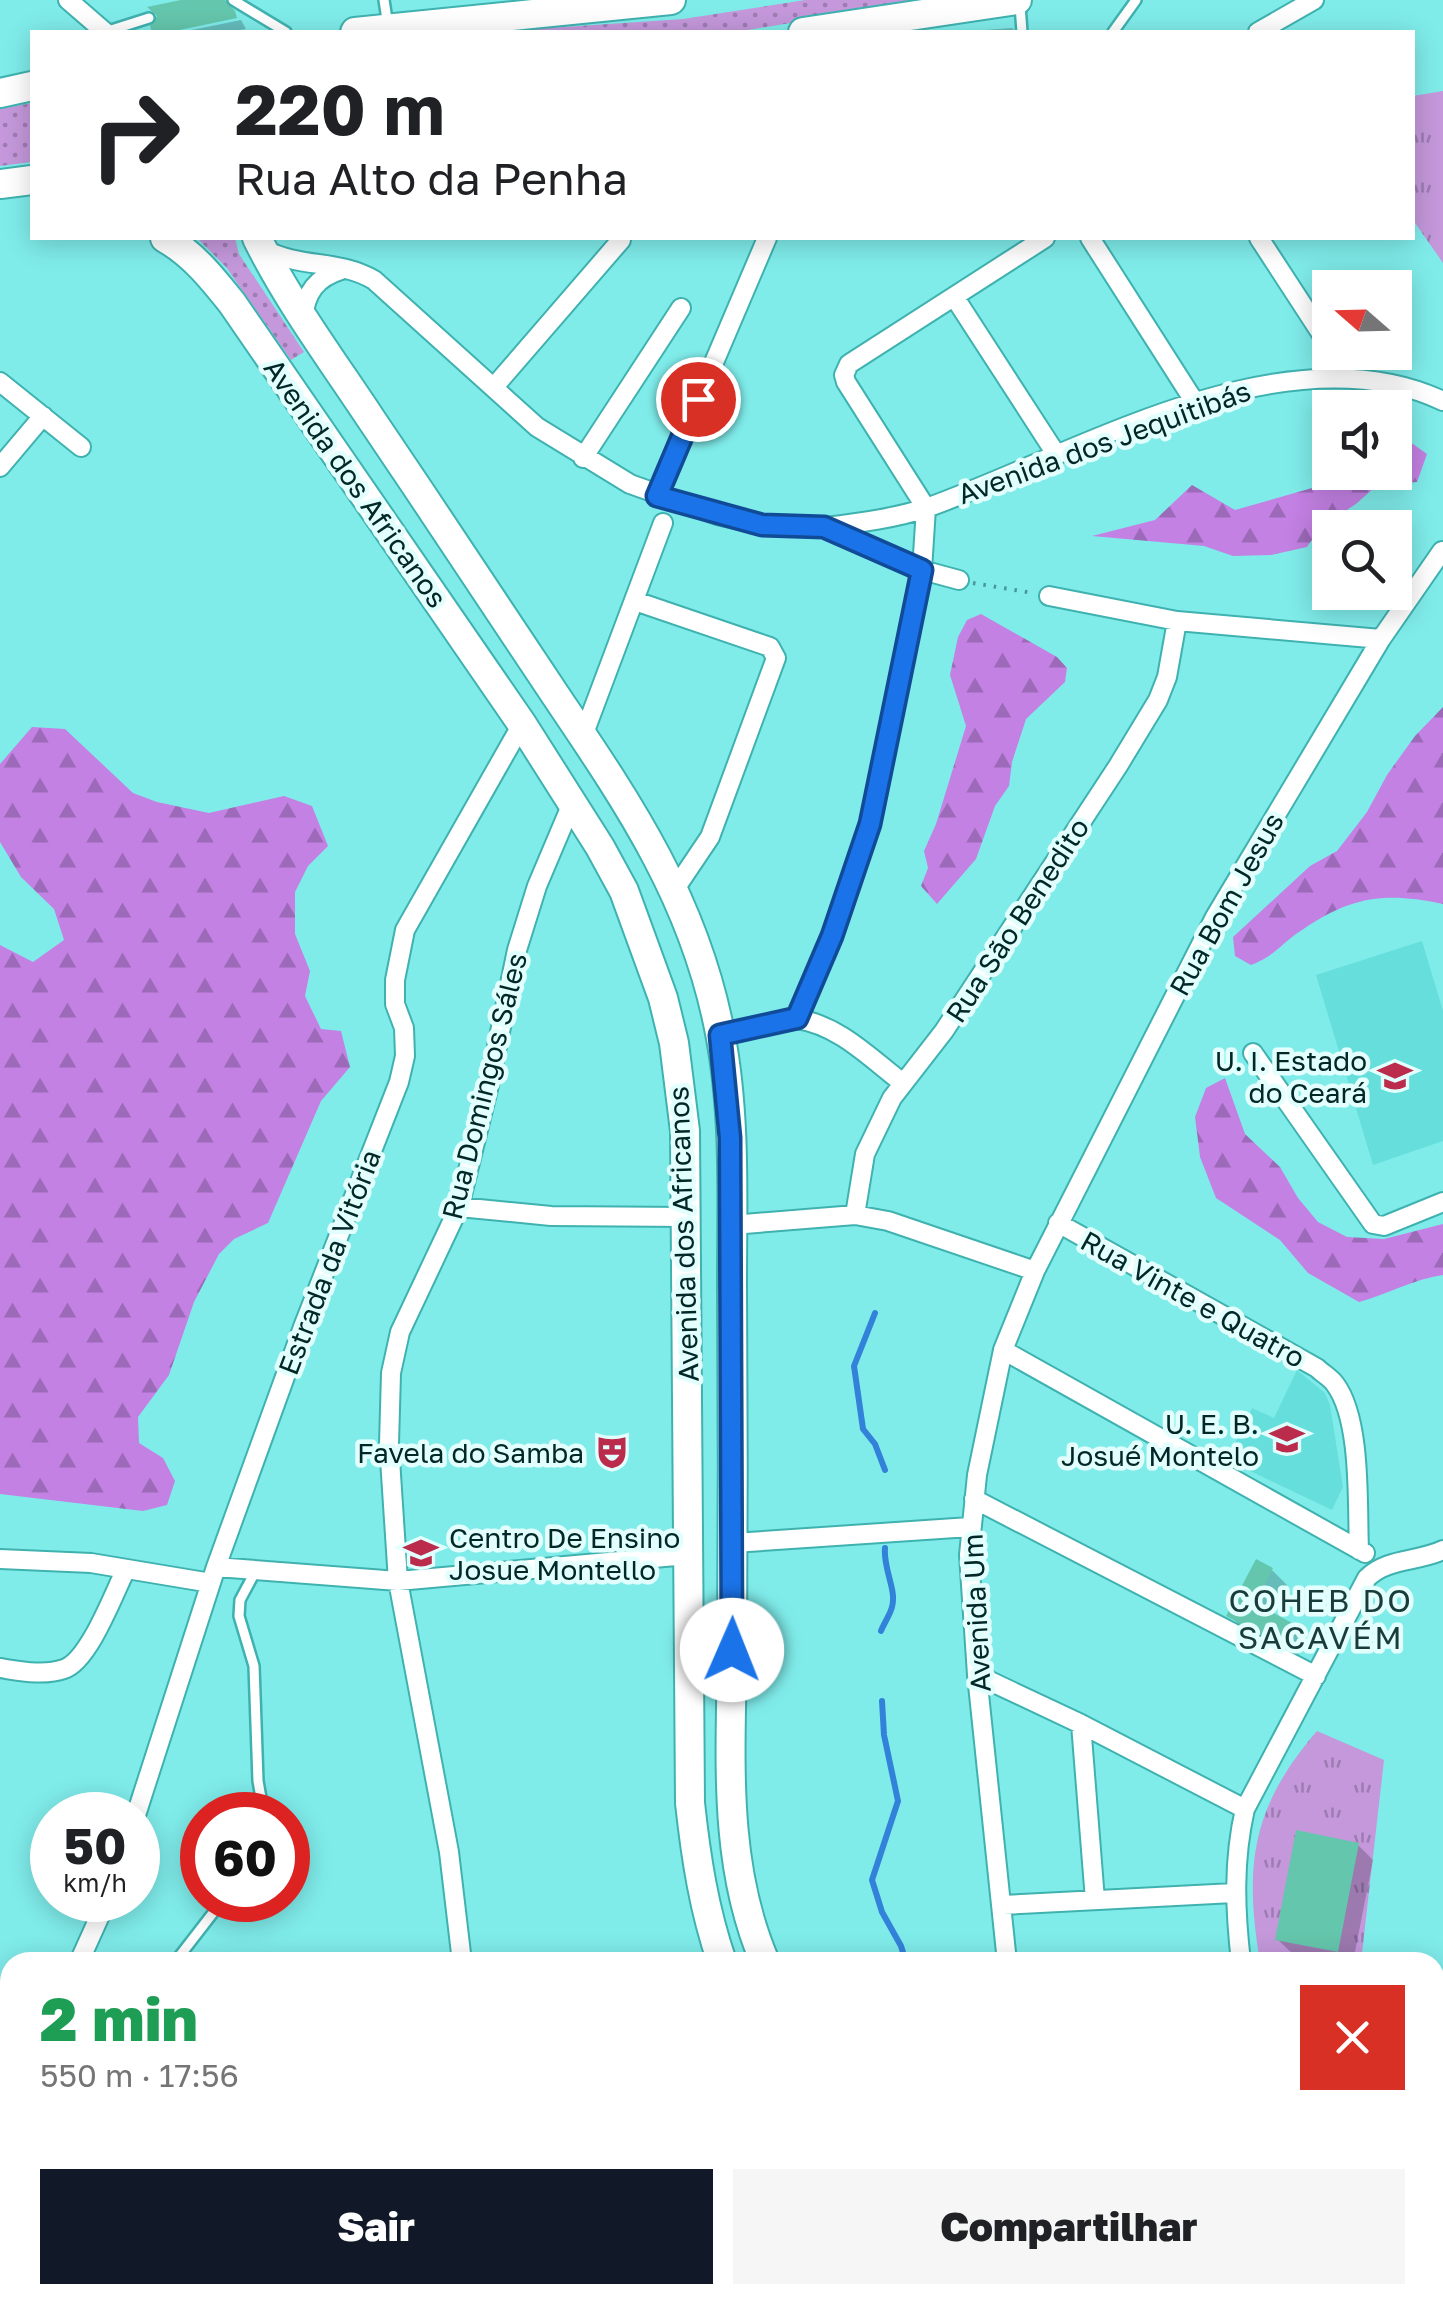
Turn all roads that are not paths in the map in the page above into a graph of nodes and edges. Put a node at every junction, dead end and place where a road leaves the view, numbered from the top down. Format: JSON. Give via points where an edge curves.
{"nodes":[{"id":1,"x":68,"y":0,"type":"edge"},
{"id":2,"x":233,"y":0,"type":"edge"},
{"id":3,"x":384,"y":0,"type":"edge"},
{"id":4,"x":671,"y":0,"type":"edge"},
{"id":5,"x":1018,"y":0,"type":"edge"},
{"id":6,"x":1136,"y":0,"type":"edge"},
{"id":7,"x":1311,"y":2,"type":"edge"},
{"id":8,"x":149,"y":18,"type":"dead end"},
{"id":9,"x":878,"y":27,"type":"edge"},
{"id":10,"x":388,"y":28,"type":"junction"},
{"id":11,"x":103,"y":30,"type":"edge"},
{"id":12,"x":111,"y":30,"type":"edge"},
{"id":13,"x":283,"y":30,"type":"edge"},
{"id":14,"x":372,"y":30,"type":"edge"},
{"id":15,"x":833,"y":30,"type":"edge"},
{"id":16,"x":1022,"y":30,"type":"edge"},
{"id":17,"x":1114,"y":30,"type":"edge"},
{"id":18,"x":1262,"y":30,"type":"edge"},
{"id":19,"x":30,"y":86,"type":"edge"},
{"id":20,"x":0,"y":93,"type":"edge"},
{"id":21,"x":169,"y":240,"type":"edge"},
{"id":22,"x":621,"y":240,"type":"edge"},
{"id":23,"x":766,"y":240,"type":"edge"},
{"id":24,"x":1042,"y":240,"type":"edge"},
{"id":25,"x":1091,"y":240,"type":"edge"},
{"id":26,"x":1260,"y":240,"type":"edge"},
{"id":27,"x":259,"y":243,"type":"edge"},
{"id":28,"x":351,"y":267,"type":"junction"},
{"id":29,"x":955,"y":298,"type":"junction"},
{"id":30,"x":681,"y":308,"type":"dead end"},
{"id":31,"x":304,"y":318,"type":"junction"},
{"id":32,"x":1312,"y":319,"type":"edge"},
{"id":33,"x":1345,"y":370,"type":"edge"},
{"id":34,"x":1349,"y":376,"type":"junction"},
{"id":35,"x":0,"y":382,"type":"edge"},
{"id":36,"x":494,"y":388,"type":"junction"},
{"id":37,"x":1443,"y":401,"type":"edge"},
{"id":38,"x":1196,"y":404,"type":"junction"},
{"id":39,"x":44,"y":416,"type":"junction"},
{"id":40,"x":81,"y":447,"type":"dead end"},
{"id":41,"x":1056,"y":454,"type":"junction"},
{"id":42,"x":583,"y":458,"type":"junction"},
{"id":43,"x":0,"y":466,"type":"edge"},
{"id":44,"x":657,"y":496,"type":"junction"},
{"id":45,"x":926,"y":508,"type":"junction"},
{"id":46,"x":663,"y":523,"type":"dead end"},
{"id":47,"x":824,"y":527,"type":"junction"},
{"id":48,"x":1442,"y":550,"type":"edge"},
{"id":49,"x":922,"y":570,"type":"junction"},
{"id":50,"x":959,"y":580,"type":"road end"},
{"id":51,"x":1049,"y":596,"type":"road end"},
{"id":52,"x":635,"y":602,"type":"junction"},
{"id":53,"x":1177,"y":621,"type":"junction"},
{"id":54,"x":1381,"y":639,"type":"junction"},
{"id":55,"x":522,"y":724,"type":"junction"},
{"id":56,"x":583,"y":736,"type":"junction"},
{"id":57,"x":609,"y":777,"type":"junction"},
{"id":58,"x":573,"y":801,"type":"junction"},
{"id":59,"x":675,"y":889,"type":"junction"},
{"id":60,"x":797,"y":1018,"type":"junction"},
{"id":61,"x":720,"y":1035,"type":"junction"},
{"id":62,"x":1253,"y":1053,"type":"dead end"},
{"id":63,"x":903,"y":1083,"type":"junction"},
{"id":64,"x":1443,"y":1202,"type":"edge"},
{"id":65,"x":458,"y":1207,"type":"junction"},
{"id":66,"x":855,"y":1215,"type":"junction"},
{"id":67,"x":687,"y":1218,"type":"junction"},
{"id":68,"x":1058,"y":1223,"type":"junction"},
{"id":69,"x":732,"y":1225,"type":"junction"},
{"id":70,"x":1034,"y":1271,"type":"junction"},
{"id":71,"x":1003,"y":1350,"type":"junction"},
{"id":72,"x":974,"y":1498,"type":"junction"},
{"id":73,"x":970,"y":1527,"type":"junction"},
{"id":74,"x":733,"y":1543,"type":"junction"},
{"id":75,"x":1359,"y":1550,"type":"junction"},
{"id":76,"x":1443,"y":1550,"type":"edge"},
{"id":77,"x":688,"y":1554,"type":"junction"},
{"id":78,"x":0,"y":1558,"type":"edge"},
{"id":79,"x":1386,"y":1565,"type":"junction"},
{"id":80,"x":126,"y":1568,"type":"junction"},
{"id":81,"x":257,"y":1570,"type":"junction"},
{"id":82,"x":213,"y":1575,"type":"junction"},
{"id":83,"x":398,"y":1581,"type":"junction"},
{"id":84,"x":0,"y":1668,"type":"edge"},
{"id":85,"x":978,"y":1675,"type":"junction"},
{"id":86,"x":1316,"y":1676,"type":"junction"},
{"id":87,"x":1081,"y":1724,"type":"junction"},
{"id":88,"x":143,"y":1792,"type":"edge"},
{"id":89,"x":260,"y":1792,"type":"edge"},
{"id":90,"x":1245,"y":1809,"type":"junction"},
{"id":91,"x":1234,"y":1893,"type":"junction"},
{"id":92,"x":1096,"y":1900,"type":"junction"},
{"id":93,"x":1003,"y":1905,"type":"junction"},
{"id":94,"x":97,"y":1922,"type":"edge"},
{"id":95,"x":205,"y":1922,"type":"edge"},
{"id":96,"x":84,"y":1952,"type":"edge"},
{"id":97,"x":182,"y":1952,"type":"edge"},
{"id":98,"x":461,"y":1952,"type":"edge"},
{"id":99,"x":718,"y":1952,"type":"edge"},
{"id":100,"x":761,"y":1952,"type":"edge"},
{"id":101,"x":1006,"y":1952,"type":"edge"},
{"id":102,"x":1240,"y":1952,"type":"edge"}],
"edges":[{"from":1,"to":11,"type":"street"},
{"from":2,"to":13,"type":"lane"},
{"from":3,"to":10,"type":"lane"},
{"from":4,"to":10,"type":"main road"},
{"from":5,"to":9,"type":"main road"},
{"from":5,"to":16,"type":"lane"},
{"from":6,"to":17,"type":"lane"},
{"from":7,"to":18,"type":"street"},
{"from":8,"to":12,"type":"lane"},
{"from":9,"to":15,"type":"main road"},
{"from":10,"to":14,"type":"main road"},
{"from":19,"to":20,"type":"main road"},
{"from":21,"to":55,"type":"main road","name":"Avenida dos Africanos","via":[[232,302]]},
{"from":22,"to":36,"type":"street"},
{"from":23,"to":44,"type":"street"},
{"from":24,"to":29,"type":"street"},
{"from":25,"to":38,"type":"street"},
{"from":26,"to":32,"type":"street"},
{"from":27,"to":28,"type":"street","via":[[304,264]]},
{"from":27,"to":31,"type":"main road","name":"Avenida dos Africanos"},
{"from":28,"to":31,"type":"street","via":[[318,281]]},
{"from":28,"to":36,"type":"street","via":[[384,286]]},
{"from":29,"to":41,"type":"street"},
{"from":29,"to":45,"type":"street","via":[[845,370],[846,382]]},
{"from":30,"to":42,"type":"street"},
{"from":31,"to":56,"type":"main road","name":"Avenida dos Africanos"},
{"from":33,"to":34,"type":"street"},
{"from":34,"to":37,"type":"street","name":"Avenida dos Jequitibás","via":[[1400,383]]},
{"from":34,"to":38,"type":"street","name":"Avenida dos Jequitibás","via":[[1275,382]]},
{"from":35,"to":39,"type":"street"},
{"from":36,"to":42,"type":"street"},
{"from":38,"to":41,"type":"street","name":"Avenida dos Jequitibás"},
{"from":39,"to":40,"type":"street"},
{"from":39,"to":43,"type":"street"},
{"from":41,"to":45,"type":"street","name":"Avenida dos Jequitibás"},
{"from":42,"to":44,"type":"street"},
{"from":44,"to":47,"type":"street","via":[[762,525]]},
{"from":45,"to":47,"type":"street","name":"Avenida dos Jequitibás"},
{"from":45,"to":49,"type":"street"},
{"from":46,"to":52,"type":"street"},
{"from":47,"to":49,"type":"street"},
{"from":48,"to":54,"type":"street","name":"Rua Bom Jesus"},
{"from":49,"to":50,"type":"street"},
{"from":49,"to":60,"type":"street","via":[[870,824]]},
{"from":51,"to":53,"type":"street"},
{"from":52,"to":56,"type":"street"},
{"from":52,"to":59,"type":"street","via":[[770,648],[776,658],[710,838]]},
{"from":53,"to":54,"type":"street"},
{"from":53,"to":63,"type":"street","name":"Rua São Benedito","via":[[1158,700],[944,1031]]},
{"from":54,"to":68,"type":"street","name":"Rua Bom Jesus","via":[[1214,916]]},
{"from":55,"to":58,"type":"main road","name":"Avenida dos Africanos"},
{"from":55,"to":82,"type":"street","name":"Estrada da Vitória","via":[[405,930],[395,980],[404,1028],[399,1082]]},
{"from":56,"to":57,"type":"main road","name":"Avenida dos Africanos"},
{"from":57,"to":58,"type":"main road"},
{"from":57,"to":59,"type":"main road","name":"Avenida dos Africanos"},
{"from":58,"to":65,"type":"street","name":"Rua Domingos Sáles","via":[[517,950]]},
{"from":58,"to":67,"type":"main road","name":"Avenida dos Africanos","via":[[624,892],[663,998],[681,1085]]},
{"from":59,"to":61,"type":"main road","name":"Avenida dos Africanos"},
{"from":60,"to":61,"type":"street"},
{"from":60,"to":63,"type":"street","via":[[831,1028]]},
{"from":61,"to":69,"type":"main road","name":"Avenida dos Africanos"},
{"from":62,"to":64,"type":"street","via":[[1373,1224],[1384,1226]]},
{"from":63,"to":66,"type":"street","name":"Rua São Benedito","via":[[864,1154]]},
{"from":65,"to":67,"type":"street"},
{"from":65,"to":83,"type":"street","name":"Rua Domingos Sáles","via":[[400,1332],[391,1373],[388,1444]]},
{"from":66,"to":69,"type":"street"},
{"from":66,"to":70,"type":"street"},
{"from":67,"to":77,"type":"main road","name":"Avenida dos Africanos"},
{"from":68,"to":70,"type":"street","name":"Rua Bom Jesus"},
{"from":68,"to":75,"type":"street","name":"Rua Vinte e Quatro","via":[[1335,1384],[1351,1431]]},
{"from":69,"to":74,"type":"main road","name":"Avenida dos Africanos"},
{"from":70,"to":71,"type":"street","name":"Avenida Um"},
{"from":71,"to":72,"type":"street","name":"Avenida Um"},
{"from":71,"to":75,"type":"street"},
{"from":72,"to":73,"type":"street","name":"Avenida Um"},
{"from":72,"to":86,"type":"street"},
{"from":73,"to":74,"type":"street"},
{"from":73,"to":85,"type":"street","name":"Avenida Um"},
{"from":74,"to":100,"type":"main road","name":"Avenida dos Africanos","via":[[734,1849]]},
{"from":75,"to":79,"type":"street"},
{"from":76,"to":79,"type":"street"},
{"from":77,"to":83,"type":"street"},
{"from":77,"to":99,"type":"main road","name":"Avenida dos Africanos","via":[[690,1803],[697,1870]]},
{"from":78,"to":80,"type":"street"},
{"from":79,"to":86,"type":"street","via":[[1362,1584]]},
{"from":80,"to":82,"type":"street"},
{"from":80,"to":84,"type":"street","via":[[68,1668]]},
{"from":81,"to":82,"type":"street"},
{"from":81,"to":83,"type":"street"},
{"from":81,"to":89,"type":"lane","via":[[238,1616],[254,1666]]},
{"from":82,"to":88,"type":"street","name":"Estrada da Vitória"},
{"from":83,"to":98,"type":"street","name":"Rua Domingos Sáles","via":[[450,1852]]},
{"from":85,"to":87,"type":"street"},
{"from":85,"to":93,"type":"street","name":"Avenida Um"},
{"from":86,"to":90,"type":"street"},
{"from":87,"to":90,"type":"street"},
{"from":87,"to":92,"type":"street"},
{"from":90,"to":91,"type":"street"},
{"from":91,"to":92,"type":"street"},
{"from":91,"to":102,"type":"street"},
{"from":92,"to":93,"type":"street"},
{"from":93,"to":101,"type":"street","name":"Avenida Um"},
{"from":94,"to":96,"type":"street"},
{"from":95,"to":97,"type":"lane"}]}
